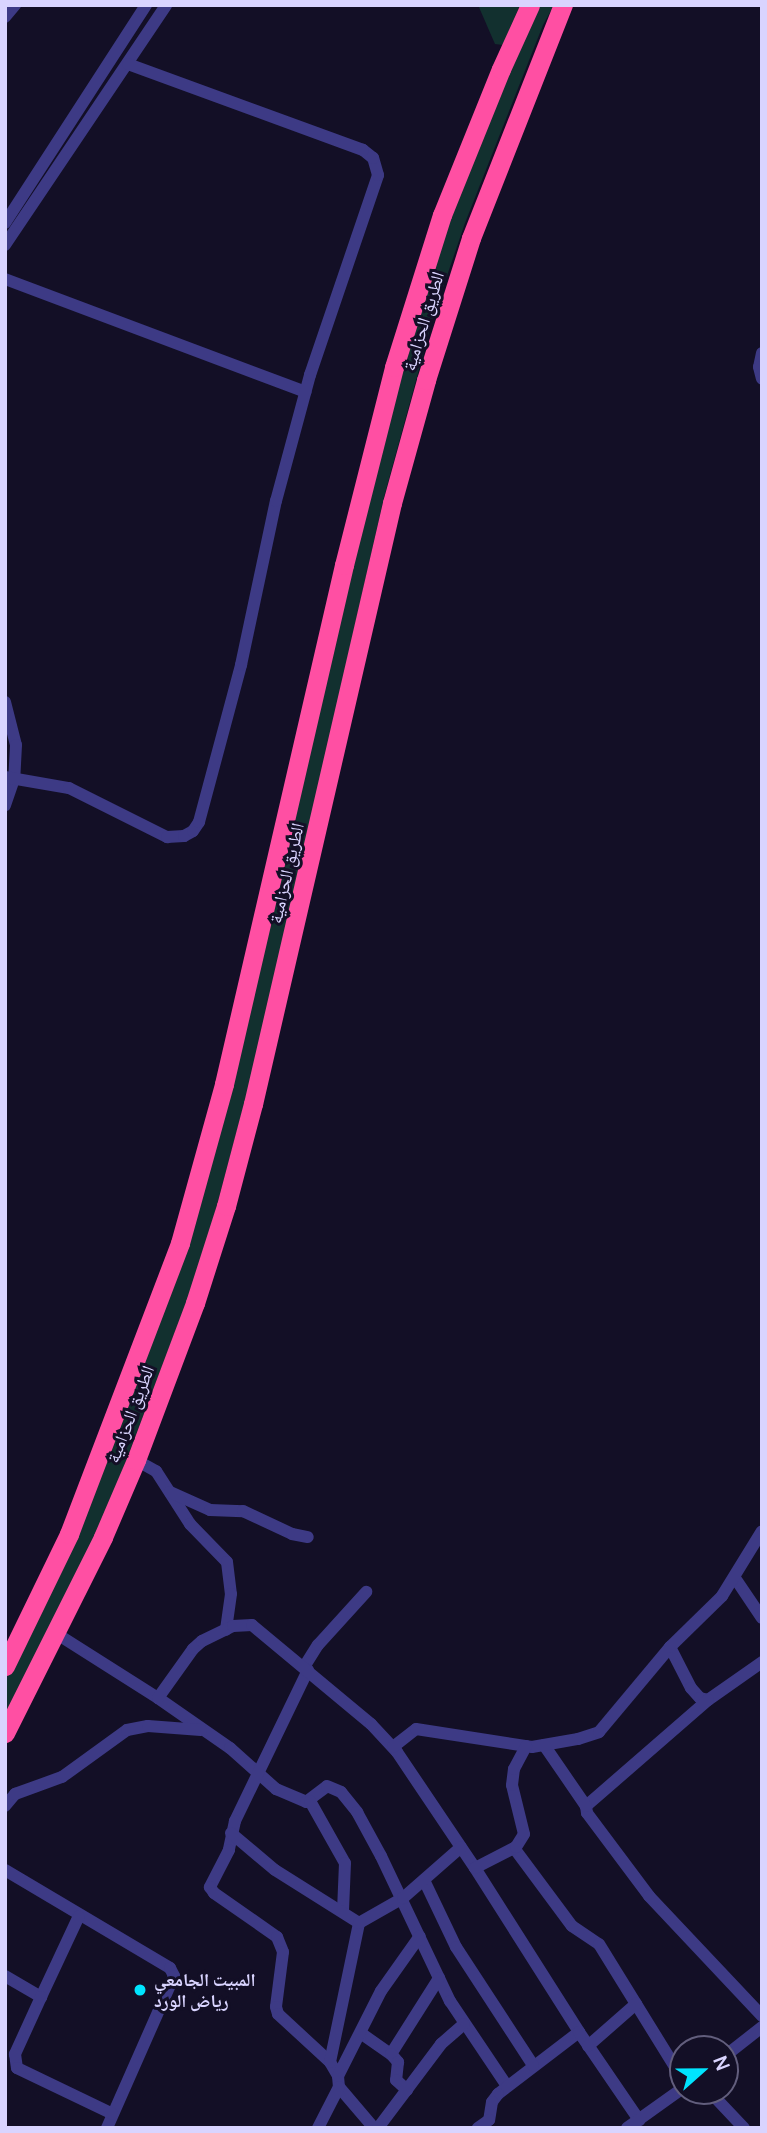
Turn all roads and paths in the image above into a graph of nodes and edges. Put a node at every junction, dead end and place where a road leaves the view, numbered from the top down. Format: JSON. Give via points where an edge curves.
{"nodes":[{"id":1,"x":15,"y":5,"type":"edge"},
{"id":2,"x":146,"y":5,"type":"edge"},
{"id":3,"x":166,"y":5,"type":"edge"},
{"id":4,"x":530,"y":5,"type":"edge"},
{"id":5,"x":563,"y":5,"type":"edge"},
{"id":6,"x":5,"y":18,"type":"edge"},
{"id":7,"x":128,"y":64,"type":"junction"},
{"id":8,"x":5,"y":223,"type":"edge"},
{"id":9,"x":5,"y":245,"type":"edge"},
{"id":10,"x":5,"y":279,"type":"edge"},
{"id":11,"x":762,"y":353,"type":"edge"},
{"id":12,"x":762,"y":379,"type":"edge"},
{"id":13,"x":305,"y":392,"type":"junction"},
{"id":14,"x":5,"y":702,"type":"edge"},
{"id":15,"x":9,"y":778,"type":"edge"},
{"id":16,"x":5,"y":805,"type":"edge"},
{"id":17,"x":136,"y":1460,"type":"junction"},
{"id":18,"x":170,"y":1492,"type":"junction"},
{"id":19,"x":762,"y":1531,"type":"edge"},
{"id":20,"x":308,"y":1537,"type":"dead end"},
{"id":21,"x":735,"y":1578,"type":"junction"},
{"id":22,"x":366,"y":1592,"type":"dead end"},
{"id":23,"x":762,"y":1618,"type":"edge"},
{"id":24,"x":226,"y":1630,"type":"junction"},
{"id":25,"x":57,"y":1634,"type":"junction"},
{"id":26,"x":670,"y":1647,"type":"junction"},
{"id":27,"x":762,"y":1662,"type":"edge"},
{"id":28,"x":5,"y":1666,"type":"edge"},
{"id":29,"x":306,"y":1669,"type":"junction"},
{"id":30,"x":158,"y":1698,"type":"junction"},
{"id":31,"x":708,"y":1700,"type":"junction"},
{"id":32,"x":204,"y":1730,"type":"junction"},
{"id":33,"x":5,"y":1734,"type":"edge"},
{"id":34,"x":544,"y":1745,"type":"junction"},
{"id":35,"x":526,"y":1746,"type":"junction"},
{"id":36,"x":393,"y":1747,"type":"junction"},
{"id":37,"x":258,"y":1773,"type":"junction"},
{"id":38,"x":310,"y":1801,"type":"junction"},
{"id":39,"x":5,"y":1806,"type":"edge"},
{"id":40,"x":586,"y":1807,"type":"junction"},
{"id":41,"x":231,"y":1833,"type":"junction"},
{"id":42,"x":461,"y":1847,"type":"junction"},
{"id":43,"x":514,"y":1848,"type":"junction"},
{"id":44,"x":475,"y":1868,"type":"junction"},
{"id":45,"x":5,"y":1870,"type":"edge"},
{"id":46,"x":424,"y":1880,"type":"junction"},
{"id":47,"x":403,"y":1898,"type":"junction"},
{"id":48,"x":343,"y":1910,"type":"junction"},
{"id":49,"x":79,"y":1916,"type":"junction"},
{"id":50,"x":359,"y":1923,"type":"junction"},
{"id":51,"x":420,"y":1936,"type":"junction"},
{"id":52,"x":5,"y":1976,"type":"edge"},
{"id":53,"x":439,"y":1979,"type":"junction"},
{"id":54,"x":41,"y":1997,"type":"junction"},
{"id":55,"x":636,"y":2004,"type":"junction"},
{"id":56,"x":762,"y":2016,"type":"edge"},
{"id":57,"x":464,"y":2024,"type":"junction"},
{"id":58,"x":762,"y":2027,"type":"edge"},
{"id":59,"x":579,"y":2032,"type":"junction"},
{"id":60,"x":362,"y":2034,"type":"junction"},
{"id":61,"x":739,"y":2045,"type":"edge"},
{"id":62,"x":588,"y":2046,"type":"junction"},
{"id":63,"x":391,"y":2054,"type":"junction"},
{"id":64,"x":669,"y":2057,"type":"edge"},
{"id":65,"x":330,"y":2062,"type":"junction"},
{"id":66,"x":533,"y":2065,"type":"junction"},
{"id":67,"x":339,"y":2081,"type":"junction"},
{"id":68,"x":507,"y":2086,"type":"junction"},
{"id":69,"x":407,"y":2090,"type":"junction"},
{"id":70,"x":669,"y":2098,"type":"edge"},
{"id":71,"x":722,"y":2105,"type":"edge"},
{"id":72,"x":113,"y":2114,"type":"junction"},
{"id":73,"x":639,"y":2120,"type":"junction"},
{"id":74,"x":107,"y":2128,"type":"edge"},
{"id":75,"x":318,"y":2128,"type":"edge"},
{"id":76,"x":376,"y":2128,"type":"edge"},
{"id":77,"x":478,"y":2128,"type":"edge"},
{"id":78,"x":627,"y":2128,"type":"edge"},
{"id":79,"x":744,"y":2128,"type":"edge"}],
"edges":[{"from":1,"to":6,"type":"street"},
{"from":2,"to":8,"type":"street"},
{"from":3,"to":7,"type":"street"},
{"from":4,"to":28,"type":"highway","name":"الطريق الحزامية","via":[[442,215],[394,367],[224,1084],[180,1243],[74,1523]]},
{"from":5,"to":17,"type":"highway","name":"الطريق الحزامية","via":[[475,226],[426,380],[392,503],[230,1193],[195,1303]]},
{"from":7,"to":9,"type":"street"},
{"from":7,"to":13,"type":"street","via":[[324,135],[373,158],[378,175]]},
{"from":10,"to":13,"type":"street"},
{"from":11,"to":12,"type":"street"},
{"from":13,"to":15,"type":"street","via":[[237,678],[193,831],[167,837],[69,788]]},
{"from":14,"to":15,"type":"street","via":[[16,745]]},
{"from":15,"to":16,"type":"street"},
{"from":17,"to":18,"type":"street","via":[[156,1471]]},
{"from":17,"to":25,"type":"highway","name":"الطريق الحزامية"},
{"from":18,"to":20,"type":"street","via":[[210,1510],[243,1511]]},
{"from":18,"to":24,"type":"street","via":[[190,1524],[227,1562]]},
{"from":19,"to":21,"type":"street"},
{"from":21,"to":23,"type":"street"},
{"from":21,"to":26,"type":"street"},
{"from":22,"to":29,"type":"street","via":[[318,1645]]},
{"from":24,"to":29,"type":"street","via":[[252,1625]]},
{"from":24,"to":30,"type":"street","via":[[193,1649]]},
{"from":25,"to":30,"type":"street"},
{"from":25,"to":33,"type":"highway","name":"الطريق الحزامية"},
{"from":26,"to":31,"type":"street","via":[[691,1688]]},
{"from":26,"to":34,"type":"street","via":[[605,1728]]},
{"from":27,"to":31,"type":"street"},
{"from":29,"to":36,"type":"street"},
{"from":29,"to":37,"type":"street"},
{"from":30,"to":32,"type":"street"},
{"from":31,"to":40,"type":"street"},
{"from":32,"to":37,"type":"street"},
{"from":32,"to":39,"type":"street","via":[[148,1726],[127,1730],[62,1777],[15,1794]]},
{"from":34,"to":35,"type":"street"},
{"from":34,"to":40,"type":"street"},
{"from":35,"to":36,"type":"street","via":[[416,1729]]},
{"from":35,"to":43,"type":"street","via":[[513,1776],[524,1829]]},
{"from":36,"to":42,"type":"street"},
{"from":37,"to":38,"type":"street","via":[[276,1789]]},
{"from":37,"to":41,"type":"street"},
{"from":38,"to":47,"type":"street","via":[[327,1786],[341,1792],[357,1812]]},
{"from":38,"to":48,"type":"street","via":[[345,1863]]},
{"from":40,"to":56,"type":"street","via":[[649,1896]]},
{"from":41,"to":48,"type":"street","via":[[275,1870]]},
{"from":41,"to":65,"type":"street","via":[[229,1850],[211,1889],[277,1937],[283,1952],[278,2014]]},
{"from":42,"to":44,"type":"street"},
{"from":42,"to":46,"type":"street"},
{"from":43,"to":44,"type":"street"},
{"from":43,"to":55,"type":"street","via":[[572,1926],[594,1937]]},
{"from":44,"to":59,"type":"street"},
{"from":45,"to":49,"type":"street"},
{"from":46,"to":47,"type":"street"},
{"from":46,"to":66,"type":"street","via":[[456,1947]]},
{"from":47,"to":50,"type":"street"},
{"from":47,"to":51,"type":"street"},
{"from":48,"to":50,"type":"street"},
{"from":49,"to":54,"type":"street"},
{"from":49,"to":72,"type":"street","via":[[170,1969],[174,1976]]},
{"from":50,"to":65,"type":"street"},
{"from":51,"to":53,"type":"street"},
{"from":51,"to":60,"type":"street","via":[[381,1991]]},
{"from":52,"to":54,"type":"street"},
{"from":53,"to":57,"type":"street"},
{"from":53,"to":63,"type":"street"},
{"from":54,"to":72,"type":"street","via":[[15,2054],[17,2068]]},
{"from":55,"to":62,"type":"street"},
{"from":55,"to":64,"type":"street"},
{"from":57,"to":68,"type":"street"},
{"from":57,"to":69,"type":"street","via":[[441,2044]]},
{"from":58,"to":61,"type":"street"},
{"from":59,"to":62,"type":"street"},
{"from":59,"to":66,"type":"street"},
{"from":60,"to":63,"type":"street"},
{"from":60,"to":67,"type":"street"},
{"from":62,"to":73,"type":"street"},
{"from":63,"to":69,"type":"street","via":[[398,2062],[396,2080]]},
{"from":65,"to":67,"type":"street"},
{"from":66,"to":68,"type":"street"},
{"from":67,"to":75,"type":"street"},
{"from":67,"to":76,"type":"street"},
{"from":68,"to":77,"type":"street","via":[[492,2102],[489,2120]]},
{"from":69,"to":76,"type":"street"},
{"from":70,"to":73,"type":"street"},
{"from":71,"to":79,"type":"street"},
{"from":72,"to":74,"type":"street"},
{"from":73,"to":78,"type":"street"}]}
